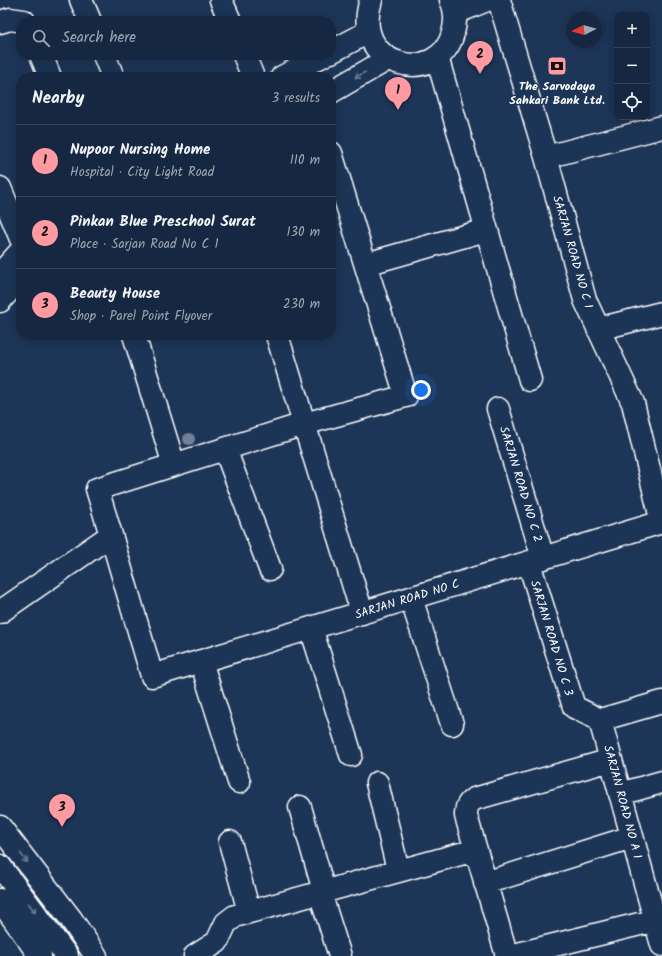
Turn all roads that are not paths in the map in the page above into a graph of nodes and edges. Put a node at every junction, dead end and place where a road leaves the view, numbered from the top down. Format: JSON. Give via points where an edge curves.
{"nodes":[{"id":1,"x":81,"y":0,"type":"edge"},
{"id":2,"x":221,"y":0,"type":"edge"},
{"id":3,"x":487,"y":0,"type":"edge"},
{"id":4,"x":499,"y":0,"type":"edge"},
{"id":5,"x":453,"y":6,"type":"edge"},
{"id":6,"x":367,"y":11,"type":"edge"},
{"id":7,"x":88,"y":16,"type":"edge"},
{"id":8,"x":228,"y":16,"type":"edge"},
{"id":9,"x":16,"y":20,"type":"edge"},
{"id":10,"x":0,"y":22,"type":"edge"},
{"id":11,"x":336,"y":46,"type":"edge"},
{"id":12,"x":437,"y":57,"type":"junction"},
{"id":13,"x":388,"y":59,"type":"junction"},
{"id":14,"x":43,"y":60,"type":"edge"},
{"id":15,"x":106,"y":60,"type":"edge"},
{"id":16,"x":246,"y":60,"type":"edge"},
{"id":17,"x":314,"y":60,"type":"edge"},
{"id":18,"x":48,"y":72,"type":"edge"},
{"id":19,"x":111,"y":72,"type":"edge"},
{"id":20,"x":251,"y":72,"type":"edge"},
{"id":21,"x":292,"y":72,"type":"edge"},
{"id":22,"x":336,"y":89,"type":"edge"},
{"id":23,"x":662,"y":127,"type":"edge"},
{"id":24,"x":546,"y":157,"type":"junction"},
{"id":25,"x":336,"y":169,"type":"edge"},
{"id":26,"x":0,"y":188,"type":"edge"},
{"id":27,"x":16,"y":228,"type":"edge"},
{"id":28,"x":486,"y":230,"type":"junction"},
{"id":29,"x":16,"y":256,"type":"edge"},
{"id":30,"x":366,"y":264,"type":"junction"},
{"id":31,"x":0,"y":274,"type":"edge"},
{"id":32,"x":16,"y":283,"type":"edge"},
{"id":33,"x":0,"y":301,"type":"edge"},
{"id":34,"x":662,"y":313,"type":"edge"},
{"id":35,"x":598,"y":329,"type":"junction"},
{"id":36,"x":136,"y":340,"type":"edge"},
{"id":37,"x":279,"y":340,"type":"edge"},
{"id":38,"x":530,"y":380,"type":"dead end"},
{"id":39,"x":498,"y":409,"type":"dead end"},
{"id":40,"x":304,"y":424,"type":"junction"},
{"id":41,"x":225,"y":449,"type":"junction"},
{"id":42,"x":174,"y":465,"type":"junction"},
{"id":43,"x":662,"y":523,"type":"edge"},
{"id":44,"x":111,"y":535,"type":"junction"},
{"id":45,"x":536,"y":560,"type":"junction"},
{"id":46,"x":270,"y":569,"type":"dead end"},
{"id":47,"x":411,"y":598,"type":"junction"},
{"id":48,"x":0,"y":612,"type":"edge"},
{"id":49,"x":362,"y":613,"type":"junction"},
{"id":50,"x":311,"y":628,"type":"junction"},
{"id":51,"x":201,"y":661,"type":"junction"},
{"id":52,"x":662,"y":702,"type":"edge"},
{"id":53,"x":600,"y":720,"type":"junction"},
{"id":54,"x":452,"y":724,"type":"dead end"},
{"id":55,"x":351,"y":755,"type":"dead end"},
{"id":56,"x":611,"y":760,"type":"junction"},
{"id":57,"x":239,"y":782,"type":"dead end"},
{"id":58,"x":377,"y":782,"type":"dead end"},
{"id":59,"x":662,"y":782,"type":"edge"},
{"id":60,"x":620,"y":794,"type":"junction"},
{"id":61,"x":300,"y":807,"type":"dead end"},
{"id":62,"x":0,"y":827,"type":"edge"},
{"id":63,"x":632,"y":837,"type":"junction"},
{"id":64,"x":230,"y":842,"type":"dead end"},
{"id":65,"x":475,"y":850,"type":"junction"},
{"id":66,"x":0,"y":866,"type":"edge"},
{"id":67,"x":398,"y":870,"type":"junction"},
{"id":68,"x":485,"y":883,"type":"junction"},
{"id":69,"x":322,"y":892,"type":"junction"},
{"id":70,"x":0,"y":900,"type":"edge"},
{"id":71,"x":249,"y":912,"type":"junction"},
{"id":72,"x":0,"y":920,"type":"edge"},
{"id":73,"x":656,"y":920,"type":"junction"},
{"id":74,"x":662,"y":945,"type":"edge"},
{"id":75,"x":28,"y":956,"type":"edge"},
{"id":76,"x":40,"y":956,"type":"edge"},
{"id":77,"x":67,"y":956,"type":"edge"},
{"id":78,"x":96,"y":956,"type":"edge"},
{"id":79,"x":195,"y":956,"type":"edge"},
{"id":80,"x":340,"y":956,"type":"edge"},
{"id":81,"x":507,"y":956,"type":"edge"},
{"id":82,"x":510,"y":956,"type":"edge"}],
"edges":[{"from":1,"to":7,"type":"street"},
{"from":2,"to":8,"type":"street"},
{"from":3,"to":5,"type":"street"},
{"from":4,"to":24,"type":"street","name":"SARJAN ROAD NO C 1"},
{"from":5,"to":12,"type":"street","via":[[455,25],[452,37]]},
{"from":6,"to":11,"type":"street"},
{"from":6,"to":13,"type":"street","via":[[372,43]]},
{"from":9,"to":10,"type":"street"},
{"from":12,"to":13,"type":"street","via":[[426,63],[413,65],[400,64]]},
{"from":12,"to":28,"type":"street"},
{"from":13,"to":22,"type":"street","one_way":true},
{"from":14,"to":18,"type":"street"},
{"from":15,"to":19,"type":"street"},
{"from":16,"to":20,"type":"street"},
{"from":17,"to":21,"type":"street"},
{"from":23,"to":24,"type":"street"},
{"from":24,"to":35,"type":"street","name":"SARJAN ROAD NO C 1","via":[[585,300]]},
{"from":25,"to":30,"type":"street"},
{"from":26,"to":27,"type":"street"},
{"from":28,"to":30,"type":"street"},
{"from":28,"to":38,"type":"street"},
{"from":29,"to":31,"type":"street"},
{"from":30,"to":40,"type":"street","via":[[406,396]]},
{"from":32,"to":33,"type":"street"},
{"from":34,"to":35,"type":"street"},
{"from":35,"to":43,"type":"street","name":"SARJAN ROAD NO C 1","via":[[633,403]]},
{"from":36,"to":42,"type":"street"},
{"from":37,"to":40,"type":"street"},
{"from":39,"to":45,"type":"street","name":"SARJAN ROAD NO C 2"},
{"from":40,"to":41,"type":"street"},
{"from":40,"to":49,"type":"street"},
{"from":41,"to":42,"type":"street"},
{"from":41,"to":46,"type":"street"},
{"from":42,"to":44,"type":"street","via":[[97,489]]},
{"from":43,"to":45,"type":"street","name":"SARJAN ROAD NO C"},
{"from":44,"to":48,"type":"street"},
{"from":44,"to":51,"type":"street","name":"SARJAN ROAD NO C","via":[[152,676]]},
{"from":45,"to":47,"type":"street","name":"SARJAN ROAD NO C"},
{"from":45,"to":53,"type":"street","name":"SARJAN ROAD NO C 3","via":[[574,707]]},
{"from":47,"to":49,"type":"street","name":"SARJAN ROAD NO C"},
{"from":47,"to":54,"type":"street"},
{"from":49,"to":50,"type":"street","name":"SARJAN ROAD NO C"},
{"from":50,"to":51,"type":"street","name":"SARJAN ROAD NO C"},
{"from":50,"to":55,"type":"street"},
{"from":51,"to":57,"type":"street"},
{"from":52,"to":53,"type":"street"},
{"from":53,"to":56,"type":"street","name":"SARJAN ROAD NO A 1"},
{"from":56,"to":60,"type":"street","name":"SARJAN ROAD NO A 1"},
{"from":56,"to":65,"type":"street","via":[[474,799],[466,809]]},
{"from":58,"to":67,"type":"street"},
{"from":59,"to":60,"type":"street"},
{"from":60,"to":63,"type":"street","name":"SARJAN ROAD NO A 1"},
{"from":61,"to":69,"type":"street"},
{"from":62,"to":78,"type":"street","one_way":true,"via":[[71,919]]},
{"from":63,"to":68,"type":"street"},
{"from":63,"to":73,"type":"street","name":"SARJAN ROAD NO A 1"},
{"from":64,"to":71,"type":"street"},
{"from":65,"to":67,"type":"street"},
{"from":65,"to":68,"type":"street"},
{"from":66,"to":77,"type":"street","one_way":true},
{"from":67,"to":69,"type":"street"},
{"from":68,"to":81,"type":"street"},
{"from":69,"to":71,"type":"street"},
{"from":69,"to":80,"type":"street"},
{"from":70,"to":76,"type":"street"},
{"from":71,"to":79,"type":"street","via":[[229,919],[217,942]]},
{"from":72,"to":75,"type":"street"},
{"from":73,"to":74,"type":"street","name":"SARJAN ROAD NO A 1"},
{"from":73,"to":82,"type":"street"}]}
